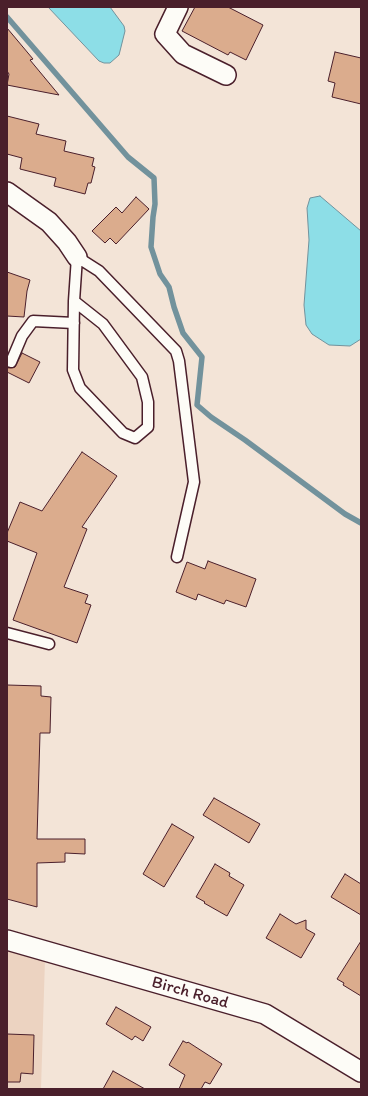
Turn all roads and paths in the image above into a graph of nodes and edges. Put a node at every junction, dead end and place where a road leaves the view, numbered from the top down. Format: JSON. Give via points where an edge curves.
{"nodes":[{"id":1,"x":178,"y":7,"type":"edge"},
{"id":2,"x":226,"y":76,"type":"dead end"},
{"id":3,"x":7,"y":192,"type":"edge"},
{"id":4,"x":77,"y":257,"type":"junction"},
{"id":5,"x":74,"y":301,"type":"junction"},
{"id":6,"x":74,"y":323,"type":"junction"},
{"id":7,"x":7,"y":361,"type":"edge"},
{"id":8,"x":177,"y":556,"type":"dead end"},
{"id":9,"x":7,"y":633,"type":"edge"},
{"id":10,"x":49,"y":644,"type":"dead end"},
{"id":11,"x":7,"y":940,"type":"edge"},
{"id":12,"x":361,"y":1072,"type":"edge"}],
"edges":[{"from":1,"to":2,"type":"street","via":[[165,34],[183,54]]},
{"from":3,"to":4,"type":"street","via":[[48,222]]},
{"from":4,"to":5,"type":"lane"},
{"from":4,"to":8,"type":"lane","via":[[99,270],[176,351],[194,482]]},
{"from":5,"to":6,"type":"lane"},
{"from":5,"to":6,"type":"lane","via":[[103,324],[142,377],[148,402],[148,427],[135,438],[124,433],[80,388],[73,370]]},
{"from":6,"to":7,"type":"lane","via":[[33,321],[22,336],[11,362]]},
{"from":9,"to":10,"type":"lane"},
{"from":11,"to":12,"type":"street","name":"Birch Road","via":[[265,1014]]}]}
